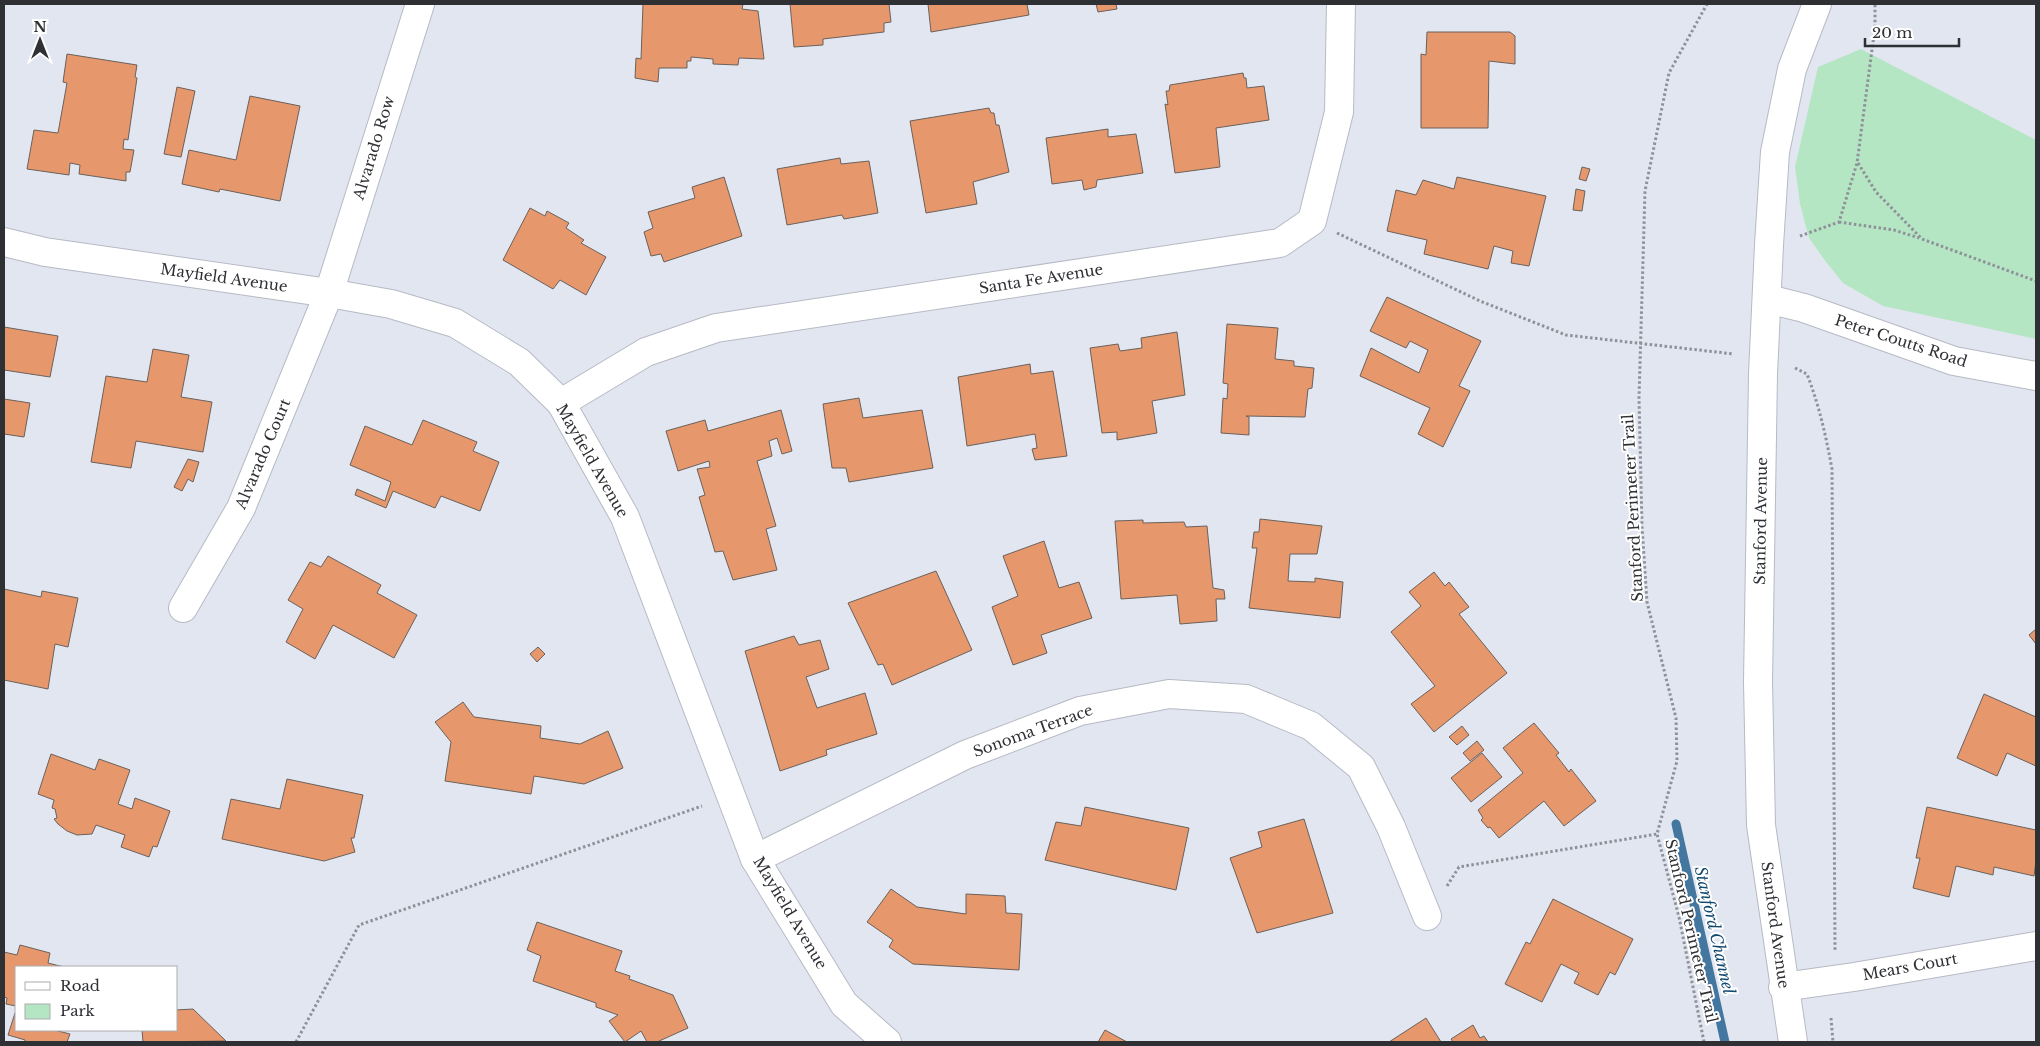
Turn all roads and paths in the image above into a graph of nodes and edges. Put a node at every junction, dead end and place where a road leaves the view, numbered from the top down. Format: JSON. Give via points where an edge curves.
{"nodes":[{"id":1,"x":420,"y":4,"type":"edge"},
{"id":2,"x":1341,"y":4,"type":"edge"},
{"id":3,"x":1707,"y":4,"type":"edge"},
{"id":4,"x":1817,"y":4,"type":"edge"},
{"id":5,"x":1875,"y":4,"type":"edge"},
{"id":6,"x":1858,"y":163,"type":"junction"},
{"id":7,"x":1312,"y":221,"type":"junction"},
{"id":8,"x":1839,"y":222,"type":"junction"},
{"id":9,"x":1800,"y":236,"type":"dead end"},
{"id":10,"x":1922,"y":238,"type":"junction"},
{"id":11,"x":4,"y":242,"type":"edge"},
{"id":12,"x":2036,"y":281,"type":"edge"},
{"id":13,"x":329,"y":293,"type":"junction"},
{"id":14,"x":1768,"y":299,"type":"junction"},
{"id":15,"x":1640,"y":342,"type":"junction"},
{"id":16,"x":1734,"y":354,"type":"dead end"},
{"id":17,"x":1795,"y":368,"type":"dead end"},
{"id":18,"x":2036,"y":376,"type":"edge"},
{"id":19,"x":561,"y":403,"type":"junction"},
{"id":20,"x":183,"y":608,"type":"dead end"},
{"id":21,"x":732,"y":795,"type":"junction"},
{"id":22,"x":1658,"y":834,"type":"junction"},
{"id":23,"x":755,"y":858,"type":"junction"},
{"id":24,"x":1427,"y":916,"type":"joint"},
{"id":25,"x":2036,"y":946,"type":"edge"},
{"id":26,"x":1835,"y":955,"type":"dead end"},
{"id":27,"x":1783,"y":987,"type":"junction"},
{"id":28,"x":1831,"y":1018,"type":"dead end"},
{"id":29,"x":296,"y":1042,"type":"edge"},
{"id":30,"x":887,"y":1042,"type":"edge"},
{"id":31,"x":1704,"y":1042,"type":"edge"},
{"id":32,"x":1792,"y":1042,"type":"edge"},
{"id":33,"x":1833,"y":1042,"type":"edge"}],
"edges":[{"from":1,"to":13,"type":"street","name":"Alvarado Row"},
{"from":2,"to":7,"type":"street","via":[[1338,112]]},
{"from":3,"to":15,"type":"path","name":"Stanford Perimeter Trail","via":[[1669,73],[1645,191]]},
{"from":4,"to":14,"type":"street","name":"Stanford Avenue","via":[[1792,69],[1776,152]]},
{"from":5,"to":6,"type":"path"},
{"from":6,"to":8,"type":"path"},
{"from":6,"to":10,"type":"path","via":[[1876,192]]},
{"from":7,"to":15,"type":"path","via":[[1480,301],[1566,335]]},
{"from":7,"to":19,"type":"street","name":"Santa Fe Avenue","via":[[1280,243],[716,328],[646,352]]},
{"from":8,"to":9,"type":"path"},
{"from":8,"to":10,"type":"path","via":[[1894,230]]},
{"from":10,"to":12,"type":"path"},
{"from":11,"to":13,"type":"street","name":"Mayfield Avenue","via":[[45,252]]},
{"from":13,"to":19,"type":"street","name":"Mayfield Avenue","via":[[390,304],[455,323],[519,362]]},
{"from":13,"to":20,"type":"street","name":"Alvarado Court","via":[[241,508]]},
{"from":14,"to":18,"type":"street","name":"Peter Coutts Road","via":[[1804,308],[1954,361]]},
{"from":14,"to":27,"type":"street","name":"Stanford Avenue","via":[[1758,682],[1761,825]]},
{"from":15,"to":16,"type":"path"},
{"from":15,"to":22,"type":"path","name":"Stanford Perimeter Trail","via":[[1642,526],[1647,602],[1676,718],[1676,761]]},
{"from":17,"to":26,"type":"path","via":[[1807,374],[1814,391],[1832,469]]},
{"from":19,"to":21,"type":"street","name":"Mayfield Avenue","via":[[625,517]]},
{"from":21,"to":23,"type":"street","name":"Mayfield Avenue"},
{"from":21,"to":29,"type":"path","via":[[359,925]]},
{"from":22,"to":24,"type":"path","via":[[1460,867]]},
{"from":22,"to":31,"type":"path","name":"Stanford Perimeter Trail","via":[[1679,917]]},
{"from":23,"to":24,"type":"street","name":"Sonoma Terrace","via":[[965,755],[1080,711],[1169,694],[1246,699],[1311,726],[1361,767],[1391,827]]},
{"from":23,"to":30,"type":"street","name":"Mayfield Avenue","via":[[844,1004]]},
{"from":25,"to":27,"type":"street","name":"Mears Court"},
{"from":27,"to":32,"type":"street","name":"Stanford Avenue"},
{"from":28,"to":33,"type":"path"}]}
